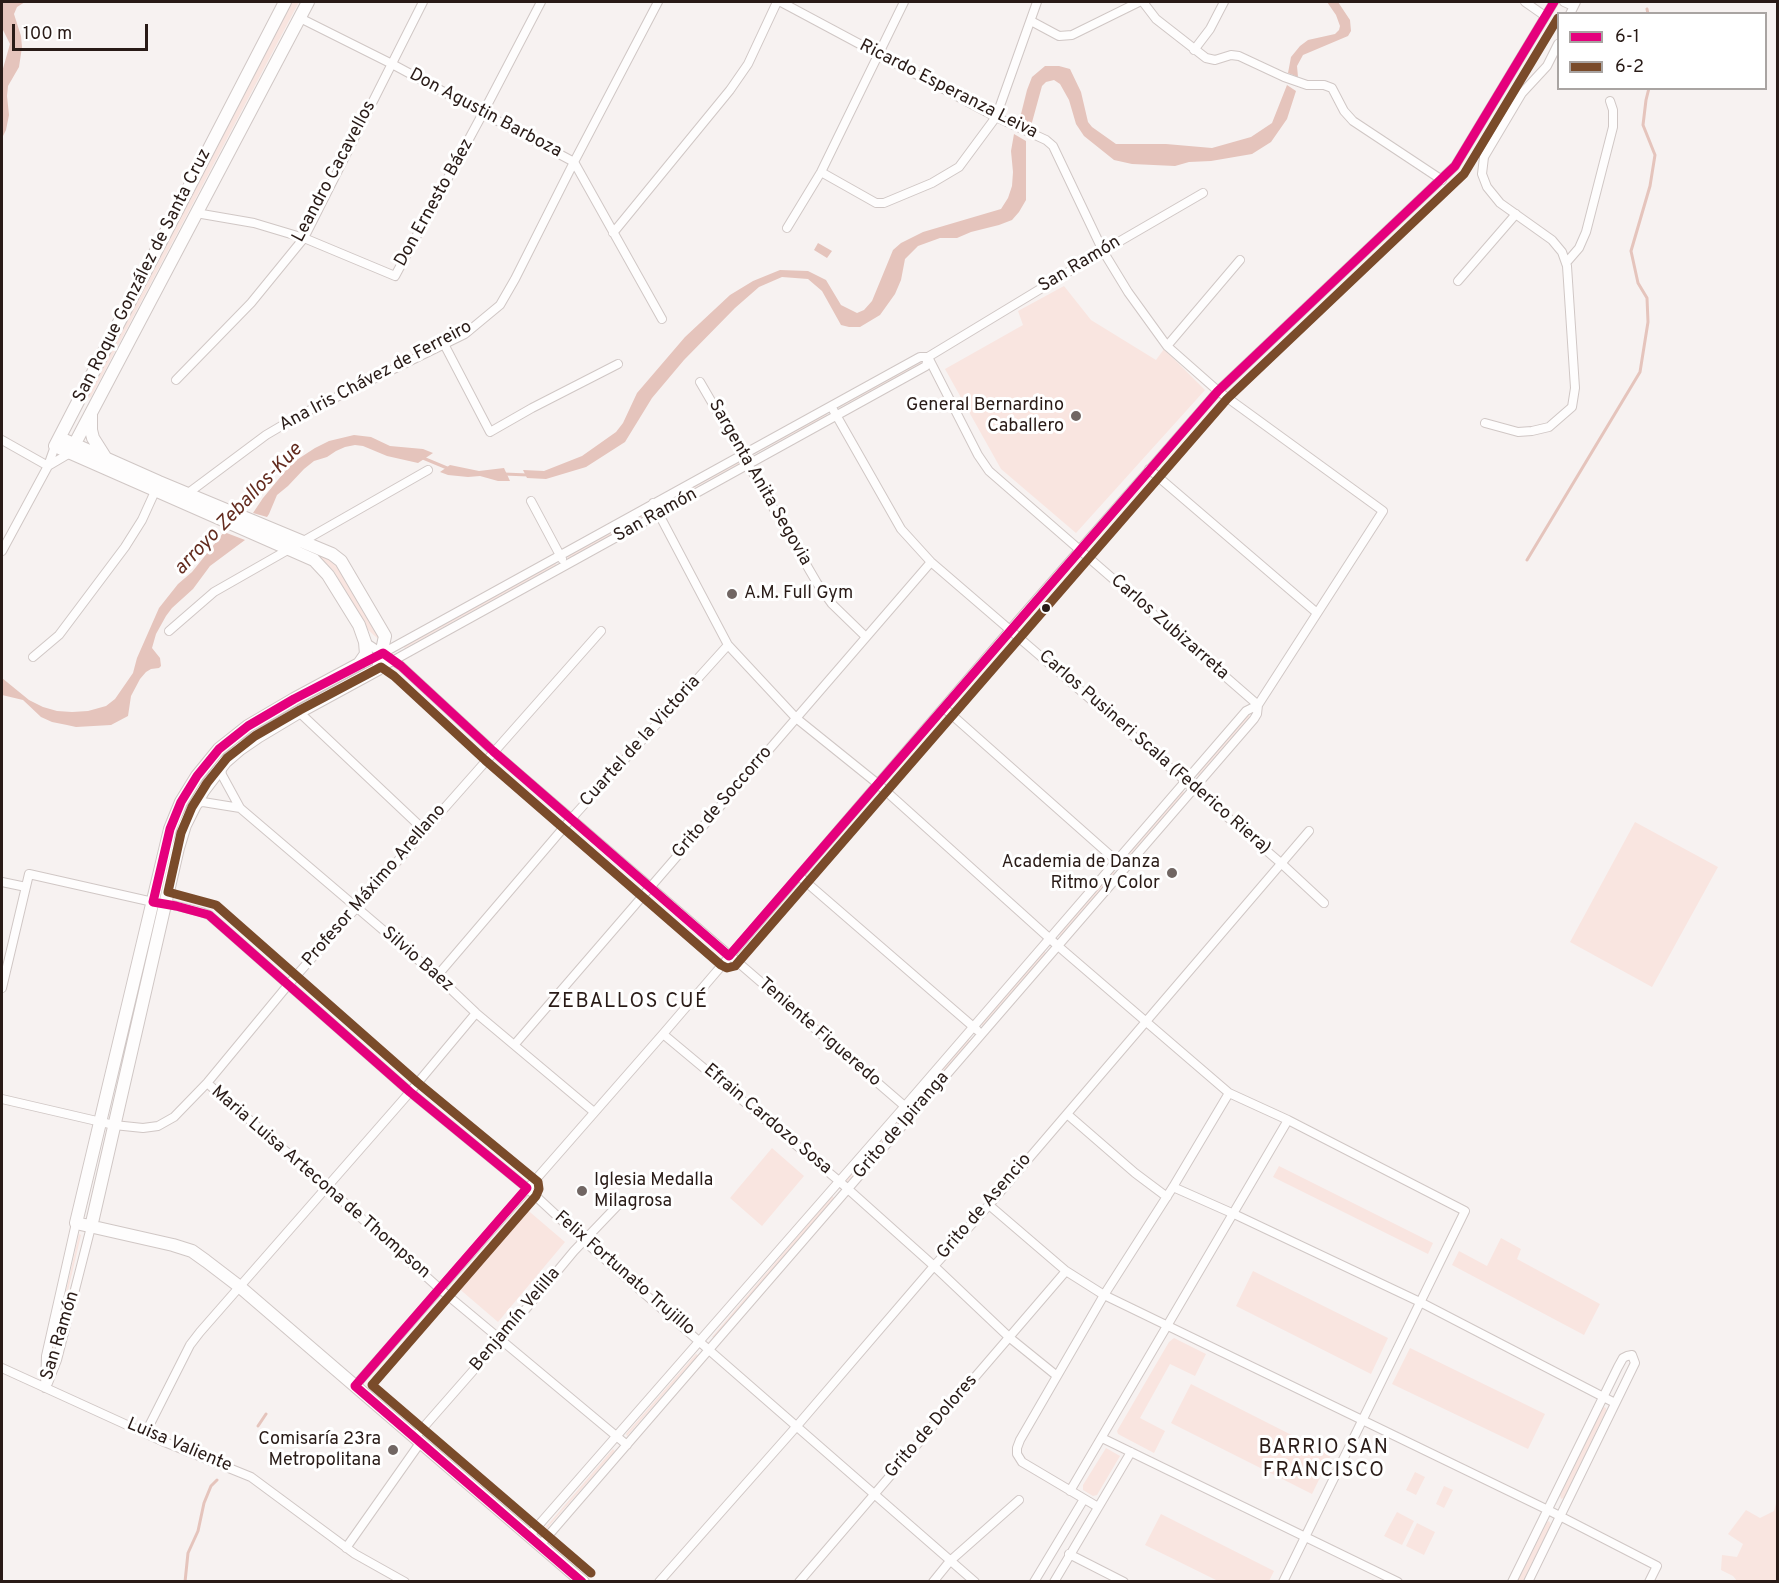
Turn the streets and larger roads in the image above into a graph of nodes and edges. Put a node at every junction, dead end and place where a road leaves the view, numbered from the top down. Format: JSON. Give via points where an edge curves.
{"nodes":[{"id":1,"x":285,"y":2,"type":"edge"},
{"id":2,"x":308,"y":2,"type":"edge"},
{"id":3,"x":423,"y":2,"type":"edge"},
{"id":4,"x":541,"y":2,"type":"edge"},
{"id":5,"x":658,"y":2,"type":"edge"},
{"id":6,"x":779,"y":2,"type":"edge"},
{"id":7,"x":904,"y":2,"type":"edge"},
{"id":8,"x":1037,"y":2,"type":"edge"},
{"id":9,"x":1141,"y":2,"type":"edge"},
{"id":10,"x":1224,"y":2,"type":"edge"},
{"id":11,"x":1525,"y":2,"type":"edge"},
{"id":12,"x":1554,"y":2,"type":"edge"},
{"id":13,"x":1564,"y":2,"type":"edge"},
{"id":14,"x":1573,"y":7,"type":"edge"},
{"id":15,"x":1545,"y":16,"type":"junction"},
{"id":16,"x":300,"y":18,"type":"junction"},
{"id":17,"x":1031,"y":21,"type":"junction"},
{"id":18,"x":1557,"y":46,"type":"edge"},
{"id":19,"x":1194,"y":50,"type":"junction"},
{"id":20,"x":878,"y":55,"type":"junction"},
{"id":21,"x":392,"y":64,"type":"junction"},
{"id":22,"x":1610,"y":101,"type":"dead end"},
{"id":23,"x":483,"y":113,"type":"junction"},
{"id":24,"x":996,"y":117,"type":"junction"},
{"id":25,"x":574,"y":162,"type":"junction"},
{"id":26,"x":820,"y":172,"type":"junction"},
{"id":27,"x":1442,"y":180,"type":"junction"},
{"id":28,"x":1203,"y":193,"type":"dead end"},
{"id":29,"x":196,"y":213,"type":"junction"},
{"id":30,"x":1516,"y":214,"type":"junction"},
{"id":31,"x":787,"y":228,"type":"dead end"},
{"id":32,"x":613,"y":233,"type":"junction"},
{"id":33,"x":304,"y":238,"type":"junction"},
{"id":34,"x":1103,"y":251,"type":"junction"},
{"id":35,"x":1240,"y":260,"type":"dead end"},
{"id":36,"x":1566,"y":262,"type":"junction"},
{"id":37,"x":1458,"y":280,"type":"dead end"},
{"id":38,"x":662,"y":319,"type":"dead end"},
{"id":39,"x":444,"y":344,"type":"junction"},
{"id":40,"x":1167,"y":346,"type":"junction"},
{"id":41,"x":928,"y":357,"type":"junction"},
{"id":42,"x":618,"y":364,"type":"dead end"},
{"id":43,"x":176,"y":380,"type":"dead end"},
{"id":44,"x":700,"y":382,"type":"dead end"},
{"id":45,"x":1218,"y":391,"type":"junction"},
{"id":46,"x":831,"y":406,"type":"junction"},
{"id":47,"x":91,"y":412,"type":"junction"},
{"id":48,"x":837,"y":416,"type":"junction"},
{"id":49,"x":1485,"y":423,"type":"dead end"},
{"id":50,"x":2,"y":440,"type":"edge"},
{"id":51,"x":57,"y":442,"type":"junction"},
{"id":52,"x":72,"y":449,"type":"junction"},
{"id":53,"x":743,"y":454,"type":"junction"},
{"id":54,"x":105,"y":458,"type":"junction"},
{"id":55,"x":749,"y":464,"type":"junction"},
{"id":56,"x":48,"y":466,"type":"junction"},
{"id":57,"x":1149,"y":469,"type":"junction"},
{"id":58,"x":428,"y":470,"type":"dead end"},
{"id":59,"x":157,"y":487,"type":"junction"},
{"id":60,"x":184,"y":498,"type":"junction"},
{"id":61,"x":531,"y":501,"type":"dead end"},
{"id":62,"x":653,"y":503,"type":"junction"},
{"id":63,"x":1383,"y":511,"type":"joint"},
{"id":64,"x":658,"y":514,"type":"junction"},
{"id":65,"x":268,"y":533,"type":"junction"},
{"id":66,"x":302,"y":541,"type":"junction"},
{"id":67,"x":290,"y":548,"type":"junction"},
{"id":68,"x":1079,"y":550,"type":"junction"},
{"id":69,"x":2,"y":551,"type":"edge"},
{"id":70,"x":560,"y":555,"type":"junction"},
{"id":71,"x":931,"y":562,"type":"junction"},
{"id":72,"x":566,"y":565,"type":"junction"},
{"id":73,"x":1317,"y":613,"type":"junction"},
{"id":74,"x":1010,"y":629,"type":"junction"},
{"id":75,"x":169,"y":631,"type":"dead end"},
{"id":76,"x":601,"y":631,"type":"dead end"},
{"id":77,"x":866,"y":637,"type":"junction"},
{"id":78,"x":365,"y":642,"type":"junction"},
{"id":79,"x":728,"y":645,"type":"junction"},
{"id":80,"x":392,"y":653,"type":"junction"},
{"id":81,"x":33,"y":657,"type":"dead end"},
{"id":82,"x":359,"y":664,"type":"junction"},
{"id":83,"x":1258,"y":705,"type":"junction"},
{"id":84,"x":944,"y":708,"type":"junction"},
{"id":85,"x":299,"y":712,"type":"junction"},
{"id":86,"x":796,"y":718,"type":"junction"},
{"id":87,"x":493,"y":751,"type":"junction"},
{"id":88,"x":220,"y":768,"type":"junction"},
{"id":89,"x":1185,"y":782,"type":"junction"},
{"id":90,"x":878,"y":784,"type":"junction"},
{"id":91,"x":1194,"y":789,"type":"junction"},
{"id":92,"x":195,"y":804,"type":"junction"},
{"id":93,"x":240,"y":808,"type":"junction"},
{"id":94,"x":571,"y":819,"type":"junction"},
{"id":95,"x":424,"y":830,"type":"junction"},
{"id":96,"x":1309,"y":831,"type":"dead end"},
{"id":97,"x":1117,"y":861,"type":"junction"},
{"id":98,"x":1282,"y":864,"type":"junction"},
{"id":99,"x":1125,"y":868,"type":"junction"},
{"id":100,"x":799,"y":876,"type":"junction"},
{"id":101,"x":2,"y":882,"type":"edge"},
{"id":102,"x":26,"y":887,"type":"junction"},
{"id":103,"x":651,"y":887,"type":"junction"},
{"id":104,"x":159,"y":902,"type":"junction"},
{"id":105,"x":1324,"y":903,"type":"dead end"},
{"id":106,"x":356,"y":907,"type":"junction"},
{"id":107,"x":1050,"y":937,"type":"junction"},
{"id":108,"x":1058,"y":946,"type":"junction"},
{"id":109,"x":729,"y":956,"type":"junction"},
{"id":110,"x":3,"y":969,"type":"edge"},
{"id":111,"x":437,"y":976,"type":"junction"},
{"id":112,"x":288,"y":985,"type":"junction"},
{"id":113,"x":2,"y":988,"type":"edge"},
{"id":114,"x":476,"y":1013,"type":"junction"},
{"id":115,"x":1146,"y":1023,"type":"junction"},
{"id":116,"x":974,"y":1026,"type":"junction"},
{"id":117,"x":663,"y":1034,"type":"junction"},
{"id":118,"x":982,"y":1034,"type":"junction"},
{"id":119,"x":515,"y":1044,"type":"junction"},
{"id":120,"x":207,"y":1083,"type":"junction"},
{"id":121,"x":410,"y":1092,"type":"junction"},
{"id":122,"x":1229,"y":1093,"type":"junction"},
{"id":123,"x":2,"y":1099,"type":"edge"},
{"id":124,"x":905,"y":1106,"type":"junction"},
{"id":125,"x":594,"y":1112,"type":"junction"},
{"id":126,"x":913,"y":1113,"type":"junction"},
{"id":127,"x":1067,"y":1114,"type":"junction"},
{"id":128,"x":1288,"y":1120,"type":"junction"},
{"id":129,"x":100,"y":1123,"type":"junction"},
{"id":130,"x":114,"y":1125,"type":"junction"},
{"id":131,"x":839,"y":1181,"type":"junction"},
{"id":132,"x":327,"y":1186,"type":"junction"},
{"id":133,"x":1173,"y":1187,"type":"junction"},
{"id":134,"x":527,"y":1188,"type":"junction"},
{"id":135,"x":848,"y":1189,"type":"junction"},
{"id":136,"x":1167,"y":1197,"type":"junction"},
{"id":137,"x":618,"y":1205,"type":"dead end"},
{"id":138,"x":989,"y":1205,"type":"junction"},
{"id":139,"x":1234,"y":1214,"type":"junction"},
{"id":140,"x":76,"y":1223,"type":"junction"},
{"id":141,"x":91,"y":1227,"type":"junction"},
{"id":142,"x":584,"y":1241,"type":"junction"},
{"id":143,"x":934,"y":1266,"type":"junction"},
{"id":144,"x":1066,"y":1271,"type":"junction"},
{"id":145,"x":240,"y":1287,"type":"junction"},
{"id":146,"x":440,"y":1289,"type":"junction"},
{"id":147,"x":1104,"y":1295,"type":"junction"},
{"id":148,"x":1420,"y":1302,"type":"junction"},
{"id":149,"x":1167,"y":1325,"type":"junction"},
{"id":150,"x":1010,"y":1338,"type":"junction"},
{"id":151,"x":500,"y":1340,"type":"junction"},
{"id":152,"x":700,"y":1341,"type":"junction"},
{"id":153,"x":709,"y":1349,"type":"junction"},
{"id":154,"x":2,"y":1368,"type":"edge"},
{"id":155,"x":1057,"y":1376,"type":"junction"},
{"id":156,"x":355,"y":1386,"type":"junction"},
{"id":157,"x":45,"y":1388,"type":"junction"},
{"id":158,"x":1603,"y":1398,"type":"junction"},
{"id":159,"x":1615,"y":1403,"type":"junction"},
{"id":160,"x":1362,"y":1419,"type":"junction"},
{"id":161,"x":796,"y":1427,"type":"junction"},
{"id":162,"x":146,"y":1432,"type":"junction"},
{"id":163,"x":617,"y":1436,"type":"junction"},
{"id":164,"x":1102,"y":1438,"type":"junction"},
{"id":165,"x":417,"y":1440,"type":"junction"},
{"id":166,"x":627,"y":1445,"type":"junction"},
{"id":167,"x":1131,"y":1452,"type":"junction"},
{"id":168,"x":1070,"y":1491,"type":"junction"},
{"id":169,"x":874,"y":1493,"type":"junction"},
{"id":170,"x":1084,"y":1499,"type":"junction"},
{"id":171,"x":1019,"y":1500,"type":"dead end"},
{"id":172,"x":1098,"y":1507,"type":"junction"},
{"id":173,"x":1548,"y":1510,"type":"junction"},
{"id":174,"x":1560,"y":1516,"type":"junction"},
{"id":175,"x":530,"y":1535,"type":"junction"},
{"id":176,"x":1304,"y":1536,"type":"junction"},
{"id":177,"x":541,"y":1544,"type":"junction"},
{"id":178,"x":346,"y":1548,"type":"junction"},
{"id":179,"x":1069,"y":1554,"type":"junction"},
{"id":180,"x":950,"y":1561,"type":"junction"},
{"id":181,"x":405,"y":1581,"type":"edge"},
{"id":182,"x":583,"y":1581,"type":"edge"},
{"id":183,"x":659,"y":1581,"type":"edge"},
{"id":184,"x":799,"y":1581,"type":"edge"},
{"id":185,"x":933,"y":1581,"type":"edge"},
{"id":186,"x":975,"y":1581,"type":"edge"},
{"id":187,"x":1034,"y":1581,"type":"edge"},
{"id":188,"x":1054,"y":1581,"type":"edge"},
{"id":189,"x":1124,"y":1581,"type":"edge"},
{"id":190,"x":1283,"y":1581,"type":"edge"},
{"id":191,"x":1398,"y":1581,"type":"edge"},
{"id":192,"x":1512,"y":1581,"type":"edge"},
{"id":193,"x":1528,"y":1581,"type":"edge"},
{"id":194,"x":1649,"y":1581,"type":"edge"}],
"edges":[{"from":1,"to":51,"type":"street","name":"San Roque González de Santa Cruz"},
{"from":2,"to":16,"type":"street"},
{"from":3,"to":21,"type":"street","name":"Leandro Cacavellos"},
{"from":4,"to":23,"type":"street","name":"Don Ernesto Báez"},
{"from":5,"to":25,"type":"street","name":"Ana Iris Chávez de Ferreiro"},
{"from":6,"to":20,"type":"street","name":"Ricardo Esperanza Leiva"},
{"from":6,"to":32,"type":"street","via":[[748,64],[730,90]]},
{"from":7,"to":20,"type":"street"},
{"from":8,"to":17,"type":"street"},
{"from":9,"to":17,"type":"street","via":[[1072,35],[1059,36]]},
{"from":9,"to":19,"type":"street"},
{"from":10,"to":19,"type":"street"},
{"from":11,"to":15,"type":"street"},
{"from":12,"to":15,"type":"street"},
{"from":13,"to":14,"type":"street"},
{"from":15,"to":27,"type":"street","via":[[1461,157]]},
{"from":16,"to":21,"type":"street","name":"Don Agustin Barboza"},
{"from":16,"to":29,"type":"street"},
{"from":17,"to":24,"type":"street"},
{"from":18,"to":30,"type":"street","via":[[1547,66],[1522,93],[1484,157],[1482,174],[1486,187]]},
{"from":19,"to":27,"type":"street","via":[[1215,60],[1239,56],[1307,85],[1332,88],[1353,121]]},
{"from":20,"to":24,"type":"street","name":"Ricardo Esperanza Leiva"},
{"from":20,"to":26,"type":"street"},
{"from":21,"to":23,"type":"street","name":"Don Agustin Barboza"},
{"from":21,"to":33,"type":"street","name":"Leandro Cacavellos"},
{"from":22,"to":36,"type":"street","via":[[1613,127],[1586,232],[1579,248]]},
{"from":23,"to":25,"type":"street","name":"Don Agustin Barboza"},
{"from":23,"to":33,"type":"street","name":"Don Ernesto Báez","via":[[395,276]]},
{"from":24,"to":26,"type":"street","via":[[958,167],[932,183],[884,203],[876,203]]},
{"from":24,"to":34,"type":"street","name":"Ricardo Esperanza Leiva","via":[[1053,146]]},
{"from":25,"to":32,"type":"street","name":"Don Agustin Barboza"},
{"from":25,"to":39,"type":"street","name":"Ana Iris Chávez de Ferreiro","via":[[500,305],[465,334]]},
{"from":26,"to":31,"type":"street"},
{"from":27,"to":45,"type":"street"},
{"from":28,"to":34,"type":"street","name":"San Ramón"},
{"from":29,"to":33,"type":"street","via":[[254,223]]},
{"from":29,"to":47,"type":"street"},
{"from":30,"to":36,"type":"street","via":[[1552,240]]},
{"from":30,"to":37,"type":"street"},
{"from":32,"to":38,"type":"street","name":"Don Agustin Barboza"},
{"from":33,"to":43,"type":"street","name":"Leandro Cacavellos","via":[[250,303]]},
{"from":34,"to":40,"type":"street","name":"Ricardo Esperanza Leiva"},
{"from":34,"to":41,"type":"street","name":"San Ramón"},
{"from":35,"to":40,"type":"street"},
{"from":36,"to":49,"type":"street","via":[[1575,388],[1572,407],[1549,427],[1532,431],[1518,432]]},
{"from":39,"to":42,"type":"street","via":[[490,432]]},
{"from":39,"to":60,"type":"street","name":"Ana Iris Chávez de Ferreiro","via":[[266,435]]},
{"from":40,"to":45,"type":"street","name":"Ricardo Esperanza Leiva"},
{"from":41,"to":46,"type":"street","name":"San Ramón","via":[[920,357]]},
{"from":41,"to":48,"type":"street","name":"San Ramón","via":[[926,366]]},
{"from":41,"to":68,"type":"street","name":"Carlos Zubizarreta","via":[[990,471]]},
{"from":44,"to":53,"type":"street","name":"Sargenta Anita Segovia"},
{"from":45,"to":57,"type":"street"},
{"from":45,"to":63,"type":"street","name":"Ricardo Esperanza Leiva"},
{"from":46,"to":48,"type":"street","name":"Carlos Pusineri Scala (Federico Riera)"},
{"from":46,"to":53,"type":"street","name":"San Ramón"},
{"from":47,"to":52,"type":"street"},
{"from":47,"to":54,"type":"street","via":[[93,438]]},
{"from":48,"to":55,"type":"street","name":"San Ramón"},
{"from":48,"to":71,"type":"street","name":"Carlos Pusineri Scala (Federico Riera)","via":[[901,529]]},
{"from":50,"to":56,"type":"street"},
{"from":51,"to":52,"type":"street"},
{"from":51,"to":56,"type":"street","name":"San Roque González de Santa Cruz"},
{"from":52,"to":54,"type":"street"},
{"from":52,"to":56,"type":"street"},
{"from":52,"to":59,"type":"street"},
{"from":53,"to":55,"type":"street","name":"Sargenta Anita Segovia"},
{"from":53,"to":62,"type":"street","name":"San Ramón"},
{"from":54,"to":59,"type":"street"},
{"from":55,"to":64,"type":"street","name":"San Ramón"},
{"from":55,"to":77,"type":"street","name":"Sargenta Anita Segovia","via":[[817,584]]},
{"from":56,"to":69,"type":"street","name":"San Roque González de Santa Cruz"},
{"from":57,"to":68,"type":"street"},
{"from":57,"to":73,"type":"street"},
{"from":58,"to":66,"type":"street"},
{"from":59,"to":60,"type":"street"},
{"from":59,"to":81,"type":"street","via":[[125,547],[59,635]]},
{"from":60,"to":65,"type":"street"},
{"from":61,"to":70,"type":"street"},
{"from":62,"to":64,"type":"street"},
{"from":62,"to":70,"type":"street","name":"San Ramón"},
{"from":63,"to":73,"type":"street","name":"Grito de Ipiranga"},
{"from":64,"to":72,"type":"street","name":"San Ramón"},
{"from":64,"to":79,"type":"street"},
{"from":65,"to":66,"type":"street"},
{"from":65,"to":67,"type":"street"},
{"from":66,"to":67,"type":"street"},
{"from":66,"to":80,"type":"street","via":[[341,561]]},
{"from":67,"to":75,"type":"street","via":[[214,592]]},
{"from":67,"to":78,"type":"street","via":[[314,560],[328,575]]},
{"from":68,"to":74,"type":"street"},
{"from":68,"to":83,"type":"street","name":"Carlos Zubizarreta"},
{"from":70,"to":72,"type":"street"},
{"from":70,"to":80,"type":"street","name":"San Ramón"},
{"from":71,"to":74,"type":"street","name":"Carlos Pusineri Scala (Federico Riera)"},
{"from":71,"to":77,"type":"street","name":"Grito de Soccorro"},
{"from":72,"to":80,"type":"street","name":"San Ramón"},
{"from":73,"to":83,"type":"street","name":"Grito de Ipiranga"},
{"from":74,"to":84,"type":"street"},
{"from":74,"to":89,"type":"street","name":"Carlos Pusineri Scala (Federico Riera)"},
{"from":76,"to":87,"type":"street","name":"Profesor Máximo Arellano"},
{"from":77,"to":86,"type":"street","name":"Grito de Soccorro"},
{"from":78,"to":80,"type":"street","name":"Teniente Figueredo"},
{"from":78,"to":82,"type":"street","via":[[366,654]]},
{"from":79,"to":86,"type":"street"},
{"from":79,"to":94,"type":"street","name":"Cuartel de la Victoria"},
{"from":80,"to":82,"type":"street","name":"San Ramón"},
{"from":80,"to":85,"type":"street","name":"San Ramón","via":[[378,669]]},
{"from":80,"to":87,"type":"street","name":"Teniente Figueredo"},
{"from":82,"to":104,"type":"street","name":"San Ramón","via":[[257,721],[219,749],[181,802],[170,830]]},
{"from":83,"to":89,"type":"street","name":"Grito de Ipiranga","via":[[1246,711]]},
{"from":83,"to":91,"type":"street","name":"Grito de Ipiranga","via":[[1254,718]]},
{"from":84,"to":90,"type":"street"},
{"from":84,"to":97,"type":"street"},
{"from":85,"to":88,"type":"street","name":"San Ramón","via":[[259,736]]},
{"from":85,"to":95,"type":"street"},
{"from":86,"to":90,"type":"street"},
{"from":86,"to":103,"type":"street","name":"Grito de Soccorro"},
{"from":87,"to":94,"type":"street","name":"Teniente Figueredo"},
{"from":87,"to":95,"type":"street","name":"Profesor Máximo Arellano"},
{"from":88,"to":92,"type":"street","name":"San Ramón"},
{"from":88,"to":93,"type":"street","name":"Silvio Baez"},
{"from":89,"to":91,"type":"street","name":"Carlos Pusineri Scala (Federico Riera)"},
{"from":89,"to":97,"type":"street","name":"Grito de Ipiranga"},
{"from":90,"to":100,"type":"street"},
{"from":90,"to":107,"type":"street"},
{"from":91,"to":98,"type":"street","name":"Carlos Pusineri Scala (Federico Riera)"},
{"from":91,"to":99,"type":"street","name":"Grito de Ipiranga"},
{"from":92,"to":93,"type":"street"},
{"from":92,"to":104,"type":"street","name":"San Ramón"},
{"from":93,"to":106,"type":"street","name":"Silvio Baez"},
{"from":94,"to":103,"type":"street","name":"Teniente Figueredo"},
{"from":94,"to":111,"type":"street","name":"Cuartel de la Victoria"},
{"from":95,"to":106,"type":"street","name":"Profesor Máximo Arellano"},
{"from":96,"to":98,"type":"street","name":"Grito de Asencio"},
{"from":97,"to":99,"type":"street"},
{"from":97,"to":107,"type":"street","name":"Grito de Ipiranga"},
{"from":98,"to":105,"type":"street","name":"Carlos Pusineri Scala (Federico Riera)"},
{"from":98,"to":115,"type":"street","name":"Grito de Asencio"},
{"from":99,"to":108,"type":"street","name":"Grito de Ipiranga"},
{"from":100,"to":109,"type":"street"},
{"from":100,"to":116,"type":"street"},
{"from":101,"to":102,"type":"street"},
{"from":102,"to":104,"type":"street","name":"Felix Fortunato Trujillo","via":[[29,874]]},
{"from":102,"to":110,"type":"street"},
{"from":103,"to":109,"type":"street","name":"Teniente Figueredo"},
{"from":103,"to":119,"type":"street","name":"Grito de Soccorro"},
{"from":104,"to":112,"type":"street","name":"Felix Fortunato Trujillo","via":[[209,915]]},
{"from":104,"to":129,"type":"street","name":"San Ramón"},
{"from":104,"to":130,"type":"street","name":"San Ramón"},
{"from":106,"to":111,"type":"street","name":"Silvio Baez"},
{"from":106,"to":112,"type":"street","name":"Profesor Máximo Arellano"},
{"from":107,"to":108,"type":"street"},
{"from":107,"to":116,"type":"street","name":"Grito de Ipiranga"},
{"from":108,"to":115,"type":"street"},
{"from":108,"to":118,"type":"street","name":"Grito de Ipiranga"},
{"from":109,"to":117,"type":"street"},
{"from":109,"to":124,"type":"street","name":"Teniente Figueredo"},
{"from":110,"to":113,"type":"street"},
{"from":111,"to":114,"type":"street","name":"Silvio Baez"},
{"from":112,"to":120,"type":"street","name":"Profesor Máximo Arellano"},
{"from":112,"to":121,"type":"street","name":"Felix Fortunato Trujillo"},
{"from":114,"to":119,"type":"street","name":"Silvio Baez"},
{"from":114,"to":121,"type":"street"},
{"from":115,"to":122,"type":"street"},
{"from":115,"to":127,"type":"street","name":"Grito de Asencio"},
{"from":116,"to":118,"type":"street"},
{"from":116,"to":124,"type":"street","name":"Grito de Ipiranga"},
{"from":117,"to":125,"type":"street"},
{"from":117,"to":131,"type":"street","name":"Efrain Cardozo Sosa"},
{"from":118,"to":126,"type":"street","name":"Grito de Ipiranga"},
{"from":119,"to":125,"type":"street","name":"Silvio Baez"},
{"from":120,"to":130,"type":"street","name":"Profesor Máximo Arellano","via":[[174,1118],[158,1126]]},
{"from":120,"to":132,"type":"street","name":"Maria Luisa Artecona de Thompson"},
{"from":121,"to":132,"type":"street"},
{"from":121,"to":134,"type":"street","name":"Felix Fortunato Trujillo"},
{"from":122,"to":128,"type":"street"},
{"from":122,"to":133,"type":"street"},
{"from":123,"to":129,"type":"street","name":"Profesor Máximo Arellano"},
{"from":124,"to":126,"type":"street","name":"Teniente Figueredo"},
{"from":124,"to":131,"type":"street","name":"Grito de Ipiranga"},
{"from":125,"to":134,"type":"street"},
{"from":126,"to":135,"type":"street","name":"Grito de Ipiranga"},
{"from":127,"to":136,"type":"street"},
{"from":127,"to":138,"type":"street","name":"Grito de Asencio"},
{"from":128,"to":139,"type":"street"},
{"from":128,"to":148,"type":"street","via":[[1465,1211]]},
{"from":129,"to":130,"type":"street","name":"Profesor Máximo Arellano"},
{"from":129,"to":140,"type":"street","name":"San Ramón"},
{"from":130,"to":141,"type":"street","name":"San Ramón"},
{"from":131,"to":135,"type":"street","name":"Efrain Cardozo Sosa"},
{"from":131,"to":152,"type":"street","name":"Grito de Ipiranga"},
{"from":132,"to":145,"type":"street"},
{"from":132,"to":146,"type":"street","name":"Maria Luisa Artecona de Thompson"},
{"from":133,"to":136,"type":"street"},
{"from":133,"to":139,"type":"street"},
{"from":134,"to":142,"type":"street","name":"Felix Fortunato Trujillo"},
{"from":134,"to":146,"type":"street"},
{"from":135,"to":143,"type":"street","name":"Efrain Cardozo Sosa"},
{"from":135,"to":153,"type":"street","name":"Grito de Ipiranga"},
{"from":136,"to":147,"type":"street"},
{"from":137,"to":142,"type":"street","name":"Benjamín Velilla"},
{"from":138,"to":143,"type":"street","name":"Grito de Asencio"},
{"from":138,"to":144,"type":"street"},
{"from":139,"to":148,"type":"street"},
{"from":139,"to":149,"type":"street"},
{"from":140,"to":141,"type":"street"},
{"from":140,"to":157,"type":"street","name":"San Ramón","via":[[46,1356]]},
{"from":141,"to":145,"type":"street","via":[[192,1251]]},
{"from":141,"to":157,"type":"street","name":"San Ramón","via":[[57,1360]]},
{"from":142,"to":151,"type":"street","name":"Benjamín Velilla"},
{"from":142,"to":152,"type":"street","name":"Felix Fortunato Trujillo"},
{"from":143,"to":150,"type":"street","name":"Efrain Cardozo Sosa"},
{"from":143,"to":161,"type":"street","name":"Grito de Asencio"},
{"from":144,"to":147,"type":"street"},
{"from":144,"to":150,"type":"street","name":"Grito de Dolores"},
{"from":145,"to":156,"type":"street"},
{"from":145,"to":162,"type":"street","via":[[190,1346]]},
{"from":146,"to":151,"type":"street","name":"Maria Luisa Artecona de Thompson"},
{"from":146,"to":156,"type":"street"},
{"from":147,"to":149,"type":"street"},
{"from":147,"to":155,"type":"street"},
{"from":148,"to":158,"type":"street"},
{"from":148,"to":160,"type":"street"},
{"from":149,"to":160,"type":"street"},
{"from":149,"to":164,"type":"street"},
{"from":150,"to":155,"type":"street","name":"Efrain Cardozo Sosa"},
{"from":150,"to":169,"type":"street","name":"Grito de Dolores"},
{"from":151,"to":163,"type":"street","name":"Maria Luisa Artecona de Thompson"},
{"from":151,"to":165,"type":"street","name":"Benjamín Velilla"},
{"from":152,"to":153,"type":"street","name":"Felix Fortunato Trujillo"},
{"from":152,"to":163,"type":"street","name":"Grito de Ipiranga"},
{"from":153,"to":161,"type":"street","name":"Felix Fortunato Trujillo"},
{"from":153,"to":166,"type":"street","name":"Grito de Ipiranga"},
{"from":154,"to":157,"type":"street","name":"Luisa Valiente"},
{"from":155,"to":168,"type":"street","via":[[1020,1440],[1017,1454],[1022,1462]]},
{"from":156,"to":165,"type":"street"},
{"from":157,"to":162,"type":"street","name":"Luisa Valiente"},
{"from":158,"to":159,"type":"street"},
{"from":158,"to":159,"type":"street","via":[[1623,1358],[1632,1355],[1635,1363]]},
{"from":158,"to":173,"type":"street"},
{"from":159,"to":174,"type":"street"},
{"from":160,"to":173,"type":"street"},
{"from":160,"to":176,"type":"street"},
{"from":161,"to":169,"type":"street","name":"Felix Fortunato Trujillo"},
{"from":161,"to":183,"type":"street","name":"Grito de Asencio"},
{"from":162,"to":178,"type":"street","name":"Luisa Valiente","via":[[251,1477]]},
{"from":163,"to":166,"type":"street","name":"Maria Luisa Artecona de Thompson"},
{"from":163,"to":175,"type":"street","name":"Grito de Ipiranga"},
{"from":164,"to":167,"type":"street"},
{"from":164,"to":168,"type":"street"},
{"from":165,"to":175,"type":"street"},
{"from":165,"to":178,"type":"street","name":"Benjamín Velilla"},
{"from":166,"to":177,"type":"street","name":"Grito de Ipiranga"},
{"from":167,"to":172,"type":"street"},
{"from":167,"to":176,"type":"street"},
{"from":168,"to":170,"type":"street"},
{"from":169,"to":180,"type":"street","name":"Felix Fortunato Trujillo"},
{"from":169,"to":184,"type":"street","name":"Grito de Dolores"},
{"from":170,"to":172,"type":"street"},
{"from":170,"to":187,"type":"street"},
{"from":171,"to":180,"type":"street"},
{"from":172,"to":179,"type":"street"},
{"from":173,"to":174,"type":"street"},
{"from":173,"to":192,"type":"street"},
{"from":174,"to":193,"type":"street"},
{"from":174,"to":194,"type":"street","via":[[1657,1566]]},
{"from":175,"to":177,"type":"street"},
{"from":176,"to":190,"type":"street"},
{"from":176,"to":191,"type":"street"},
{"from":177,"to":182,"type":"street"},
{"from":178,"to":181,"type":"street","name":"Luisa Valiente"},
{"from":179,"to":188,"type":"street"},
{"from":179,"to":189,"type":"street"},
{"from":180,"to":185,"type":"street"},
{"from":180,"to":186,"type":"street","name":"Felix Fortunato Trujillo"}]}
